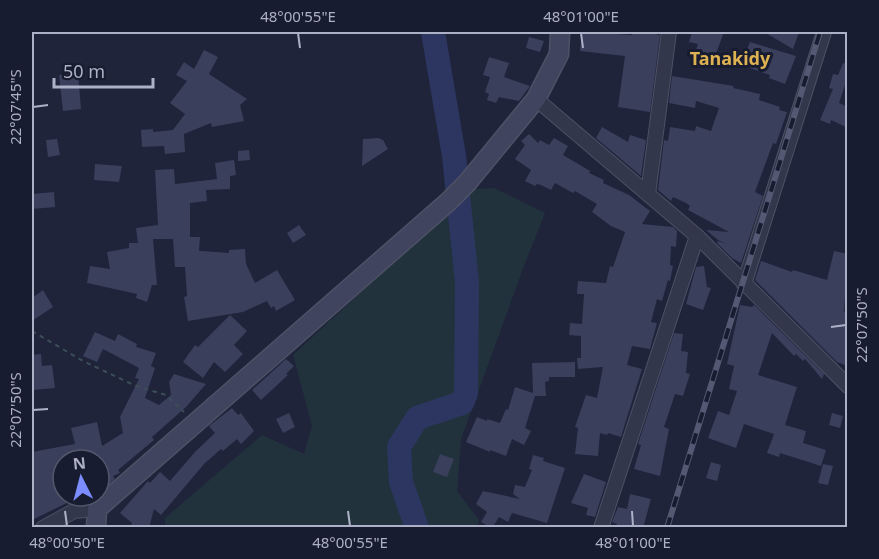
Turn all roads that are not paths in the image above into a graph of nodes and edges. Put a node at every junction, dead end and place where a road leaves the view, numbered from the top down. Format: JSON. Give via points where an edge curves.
{"nodes":[{"id":1,"x":560,"y":32,"type":"edge"},
{"id":2,"x":669,"y":32,"type":"edge"},
{"id":3,"x":824,"y":32,"type":"edge"},
{"id":4,"x":536,"y":99,"type":"junction"},
{"id":5,"x":648,"y":194,"type":"junction"},
{"id":6,"x":697,"y":236,"type":"junction"},
{"id":7,"x":744,"y":284,"type":"junction"},
{"id":8,"x":848,"y":386,"type":"edge"},
{"id":9,"x":97,"y":509,"type":"junction"},
{"id":10,"x":43,"y":528,"type":"edge"},
{"id":11,"x":96,"y":528,"type":"edge"},
{"id":12,"x":601,"y":528,"type":"edge"}],
"edges":[{"from":1,"to":4,"type":"main road","via":[[558,54]]},
{"from":2,"to":5,"type":"street"},
{"from":3,"to":7,"type":"street"},
{"from":4,"to":5,"type":"street"},
{"from":4,"to":9,"type":"main road","via":[[448,202]]},
{"from":5,"to":6,"type":"street"},
{"from":6,"to":7,"type":"street"},
{"from":6,"to":12,"type":"street"},
{"from":7,"to":8,"type":"street"},
{"from":9,"to":10,"type":"street","via":[[74,512]]},
{"from":9,"to":11,"type":"main road"}]}
